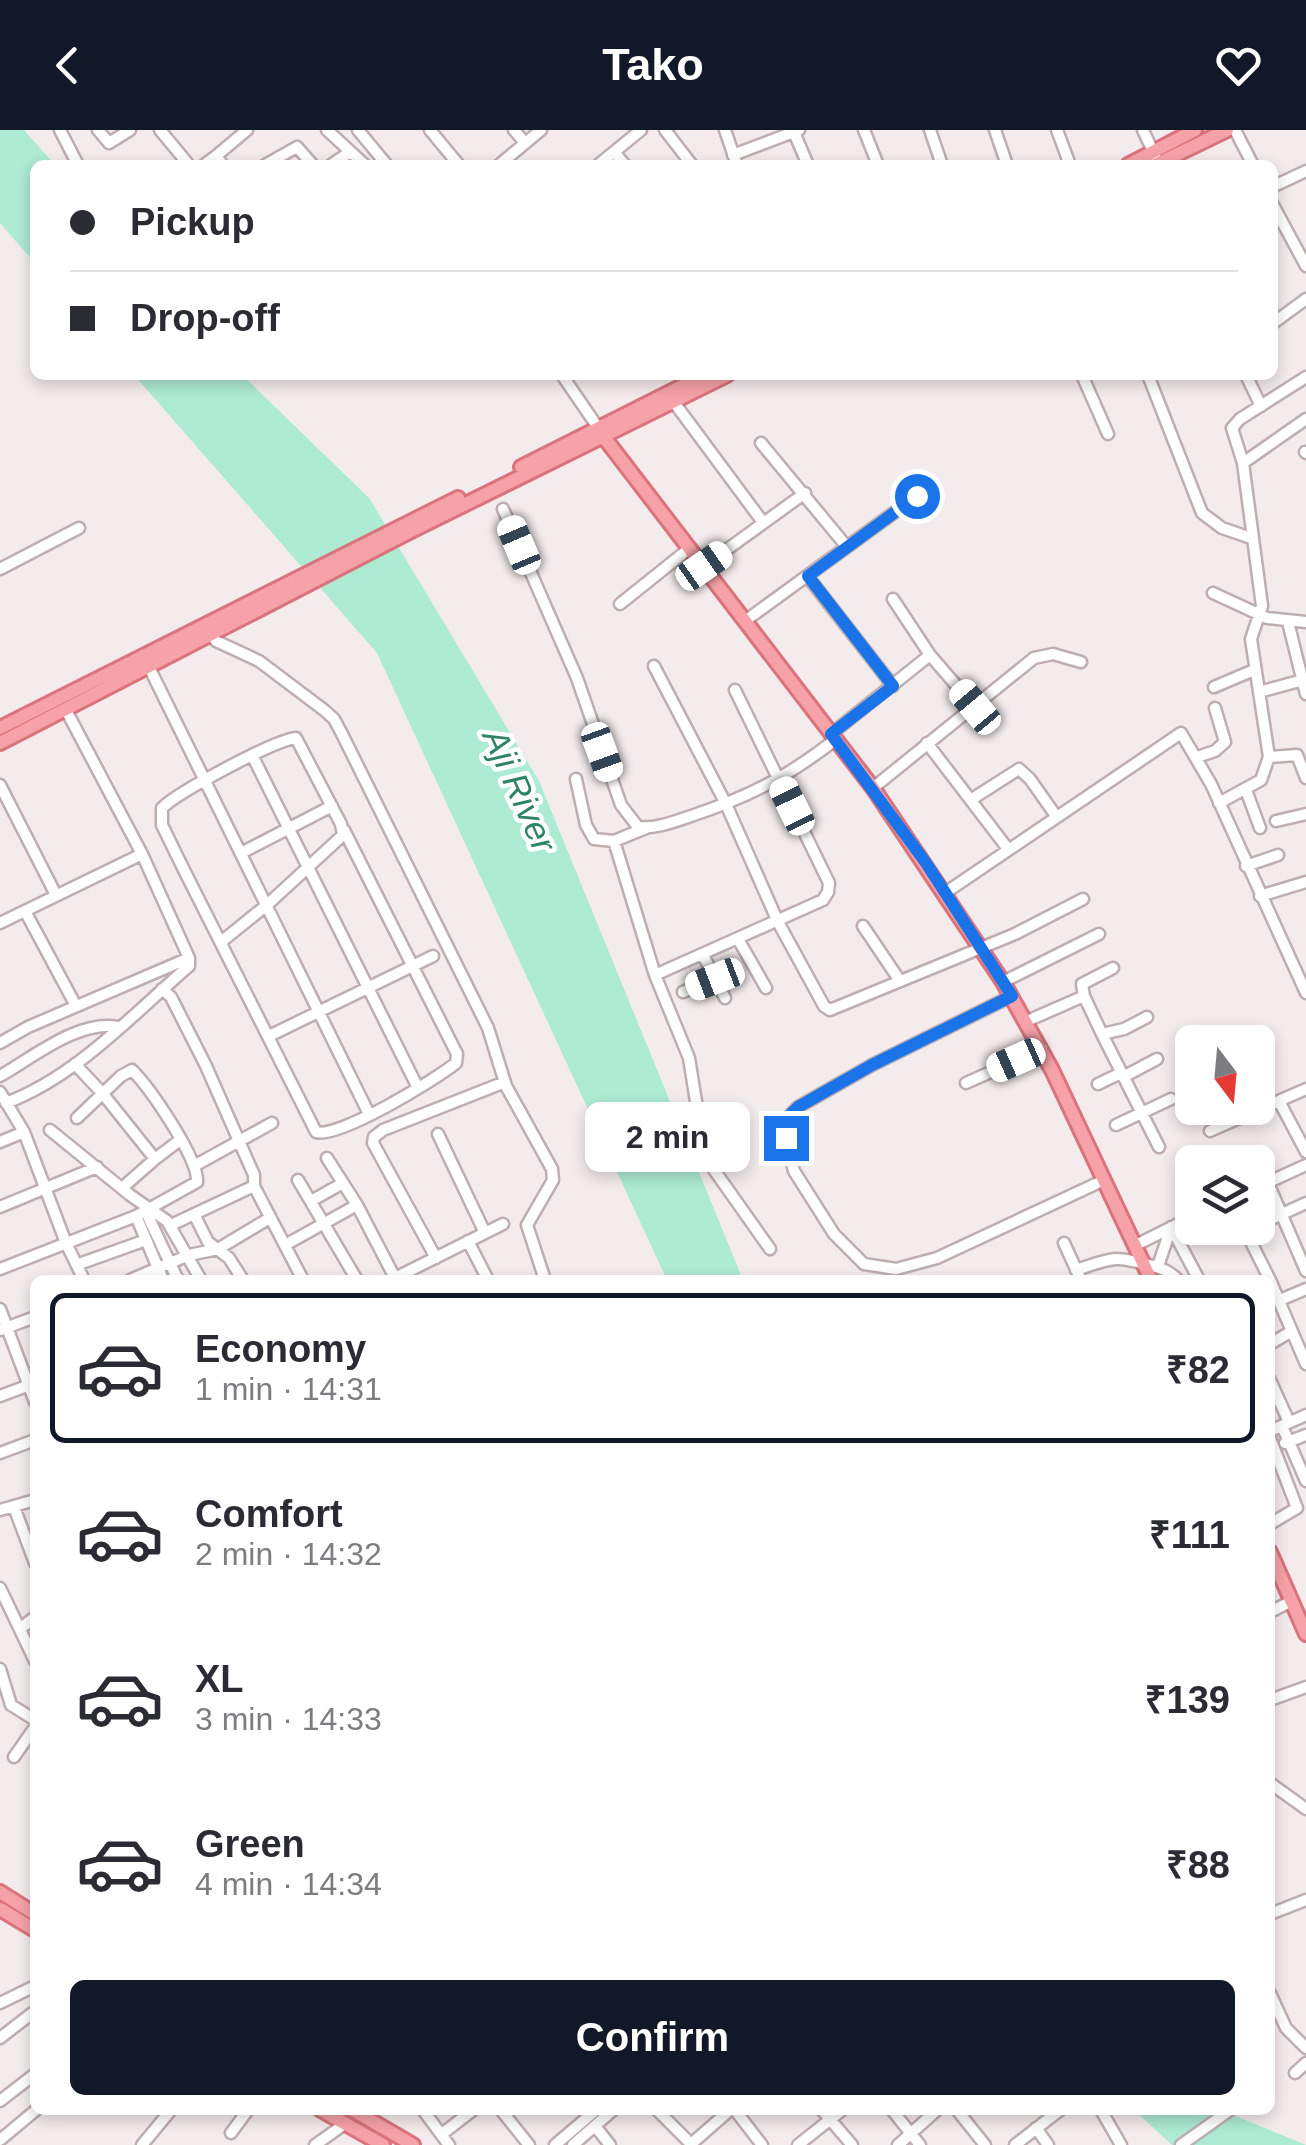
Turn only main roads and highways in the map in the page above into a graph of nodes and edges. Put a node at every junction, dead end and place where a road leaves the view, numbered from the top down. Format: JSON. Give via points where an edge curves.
{"nodes":[{"id":1,"x":1195,"y":130,"type":"edge"},
{"id":2,"x":1227,"y":130,"type":"edge"},
{"id":3,"x":1158,"y":160,"type":"edge"},
{"id":4,"x":1159,"y":160,"type":"edge"},
{"id":5,"x":695,"y":380,"type":"edge"},
{"id":6,"x":716,"y":380,"type":"edge"},
{"id":7,"x":601,"y":432,"type":"junction"},
{"id":8,"x":147,"y":661,"type":"junction"},
{"id":9,"x":49,"y":711,"type":"junction"},
{"id":10,"x":0,"y":728,"type":"edge"},
{"id":11,"x":0,"y":743,"type":"edge"},
{"id":12,"x":1151,"y":1275,"type":"edge"},
{"id":13,"x":1275,"y":1563,"type":"edge"},
{"id":14,"x":1306,"y":1634,"type":"edge"},
{"id":15,"x":0,"y":1892,"type":"edge"},
{"id":16,"x":0,"y":1908,"type":"edge"},
{"id":17,"x":30,"y":1911,"type":"edge"},
{"id":18,"x":30,"y":1927,"type":"edge"},
{"id":19,"x":349,"y":2116,"type":"edge"},
{"id":20,"x":383,"y":2145,"type":"edge"},
{"id":21,"x":413,"y":2145,"type":"edge"}],
"edges":[{"from":1,"to":3,"type":"main road"},
{"from":2,"to":4,"type":"main road"},
{"from":5,"to":7,"type":"main road"},
{"from":6,"to":7,"type":"main road"},
{"from":7,"to":8,"type":"main road"},
{"from":7,"to":12,"type":"main road","via":[[945,893],[1027,1021],[1136,1245],[1152,1265]]},
{"from":8,"to":9,"type":"main road"},
{"from":8,"to":9,"type":"main road","via":[[66,710]]},
{"from":9,"to":10,"type":"main road"},
{"from":9,"to":11,"type":"main road"},
{"from":13,"to":14,"type":"main road"},
{"from":15,"to":17,"type":"main road"},
{"from":16,"to":18,"type":"main road"},
{"from":19,"to":20,"type":"main road"},
{"from":19,"to":21,"type":"main road"}]}
